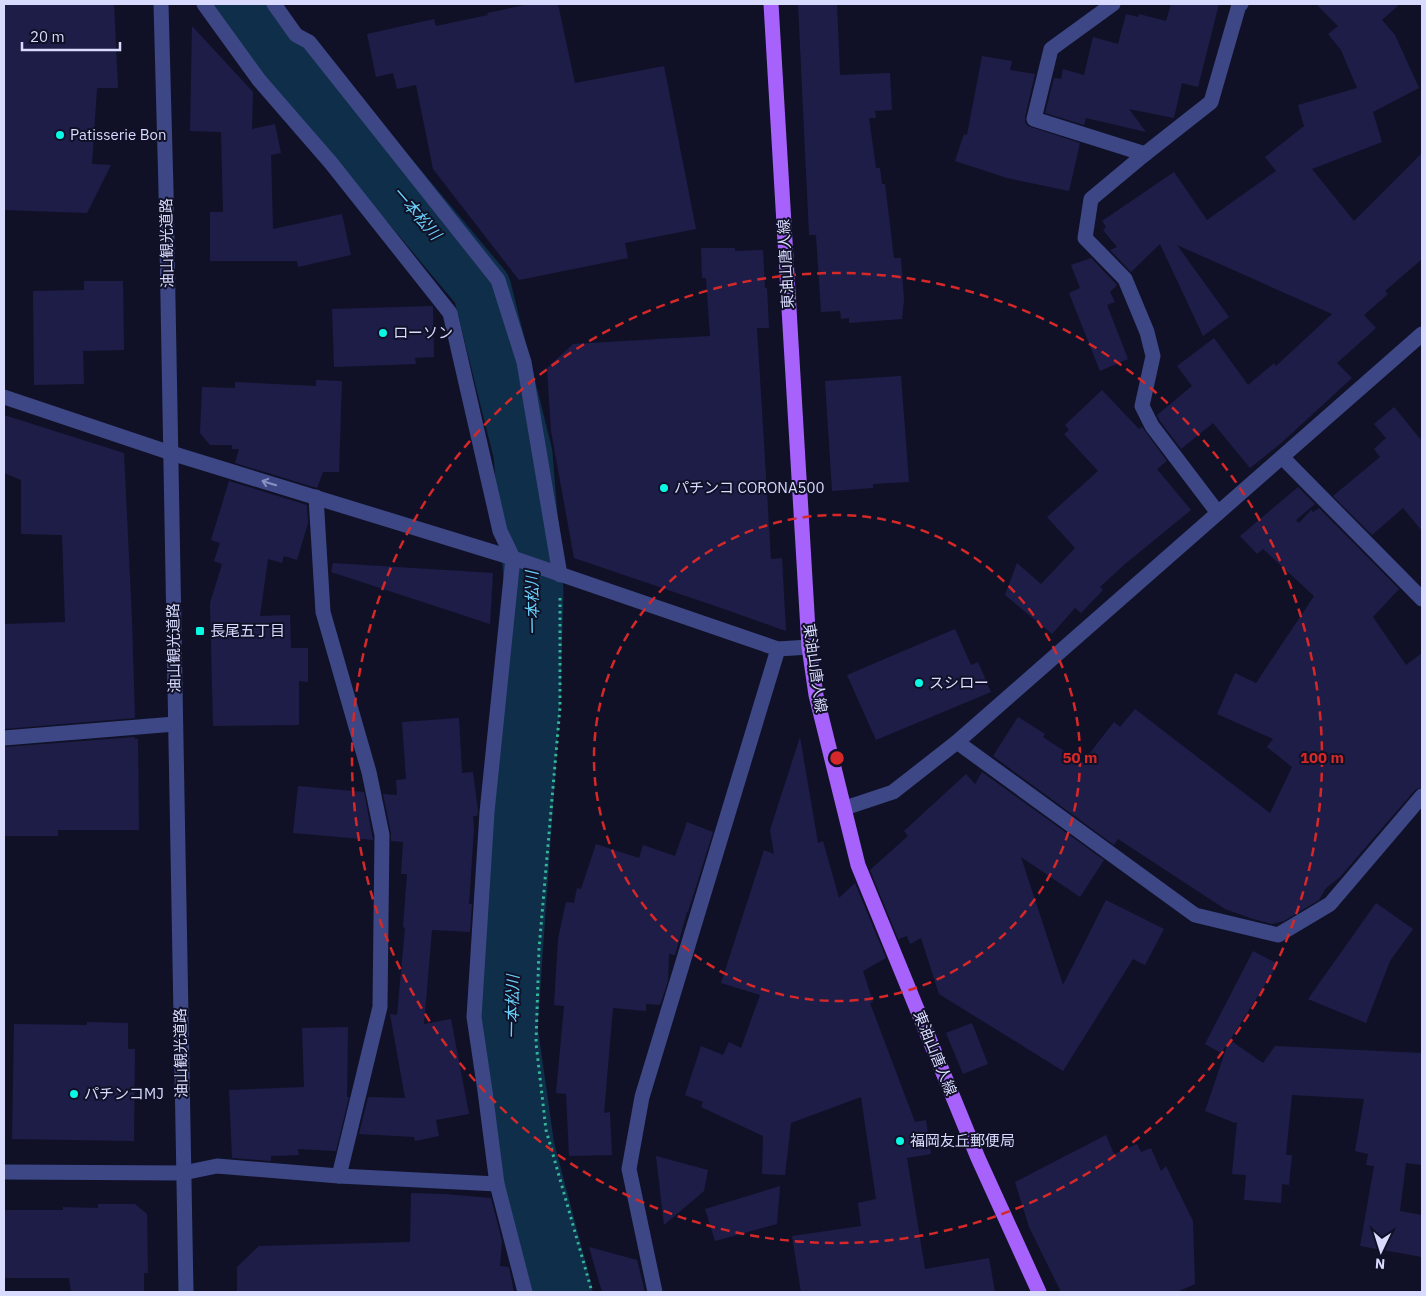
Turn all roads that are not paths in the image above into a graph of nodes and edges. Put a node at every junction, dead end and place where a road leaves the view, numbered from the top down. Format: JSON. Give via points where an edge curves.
{"nodes":[{"id":1,"x":161,"y":4,"type":"edge"},
{"id":2,"x":204,"y":4,"type":"edge"},
{"id":3,"x":274,"y":4,"type":"edge"},
{"id":4,"x":771,"y":4,"type":"edge"},
{"id":5,"x":1113,"y":4,"type":"edge"},
{"id":6,"x":1239,"y":4,"type":"edge"},
{"id":7,"x":1144,"y":154,"type":"junction"},
{"id":8,"x":1422,"y":334,"type":"edge"},
{"id":9,"x":4,"y":397,"type":"edge"},
{"id":10,"x":171,"y":453,"type":"junction"},
{"id":11,"x":1282,"y":457,"type":"junction"},
{"id":12,"x":316,"y":497,"type":"junction"},
{"id":13,"x":1218,"y":513,"type":"junction"},
{"id":14,"x":513,"y":558,"type":"junction"},
{"id":15,"x":556,"y":574,"type":"junction"},
{"id":16,"x":1422,"y":599,"type":"edge"},
{"id":17,"x":809,"y":647,"type":"junction"},
{"id":18,"x":778,"y":649,"type":"junction"},
{"id":19,"x":176,"y":724,"type":"junction"},
{"id":20,"x":4,"y":738,"type":"edge"},
{"id":21,"x":957,"y":742,"type":"junction"},
{"id":22,"x":1422,"y":796,"type":"edge"},
{"id":23,"x":845,"y":808,"type":"junction"},
{"id":24,"x":4,"y":1172,"type":"edge"},
{"id":25,"x":183,"y":1173,"type":"junction"},
{"id":26,"x":339,"y":1176,"type":"junction"},
{"id":27,"x":497,"y":1184,"type":"junction"},
{"id":28,"x":186,"y":1292,"type":"edge"},
{"id":29,"x":525,"y":1292,"type":"edge"},
{"id":30,"x":655,"y":1292,"type":"edge"},
{"id":31,"x":1039,"y":1292,"type":"edge"}],
"edges":[{"from":1,"to":10,"type":"street","name":"油山観光道路"},
{"from":2,"to":14,"type":"street","via":[[259,80],[331,163],[450,313],[500,531]]},
{"from":3,"to":15,"type":"street","via":[[296,34],[309,42],[498,280],[524,362]]},
{"from":4,"to":17,"type":"main road","name":"東油山唐人線"},
{"from":5,"to":7,"type":"street","via":[[1051,48],[1034,118]]},
{"from":6,"to":7,"type":"street","via":[[1211,102]]},
{"from":7,"to":13,"type":"street","via":[[1091,199],[1085,238],[1125,279],[1148,332],[1152,356],[1142,406],[1152,426]]},
{"from":8,"to":11,"type":"street"},
{"from":9,"to":10,"type":"street"},
{"from":12,"to":10,"type":"street","one_way":true},
{"from":10,"to":19,"type":"street","name":"油山観光道路"},
{"from":11,"to":13,"type":"street"},
{"from":11,"to":16,"type":"street"},
{"from":12,"to":14,"type":"street"},
{"from":12,"to":26,"type":"street","via":[[323,612],[369,772],[382,835],[380,1007]]},
{"from":13,"to":21,"type":"street"},
{"from":14,"to":15,"type":"street"},
{"from":14,"to":27,"type":"street","via":[[487,812],[474,1016]]},
{"from":15,"to":18,"type":"street"},
{"from":17,"to":18,"type":"street"},
{"from":17,"to":23,"type":"main road","name":"東油山唐人線","via":[[816,695]]},
{"from":18,"to":30,"type":"street","via":[[642,1097],[629,1169]]},
{"from":19,"to":20,"type":"street"},
{"from":19,"to":25,"type":"street","name":"油山観光道路"},
{"from":21,"to":22,"type":"street","via":[[1195,915],[1278,935],[1330,904]]},
{"from":21,"to":23,"type":"street","via":[[893,792]]},
{"from":23,"to":31,"type":"main road","name":"東油山唐人線","via":[[858,865],[978,1158]]},
{"from":24,"to":25,"type":"street"},
{"from":25,"to":26,"type":"street","via":[[217,1166]]},
{"from":25,"to":28,"type":"street","name":"油山観光道路"},
{"from":26,"to":27,"type":"street"},
{"from":27,"to":29,"type":"street"}]}
